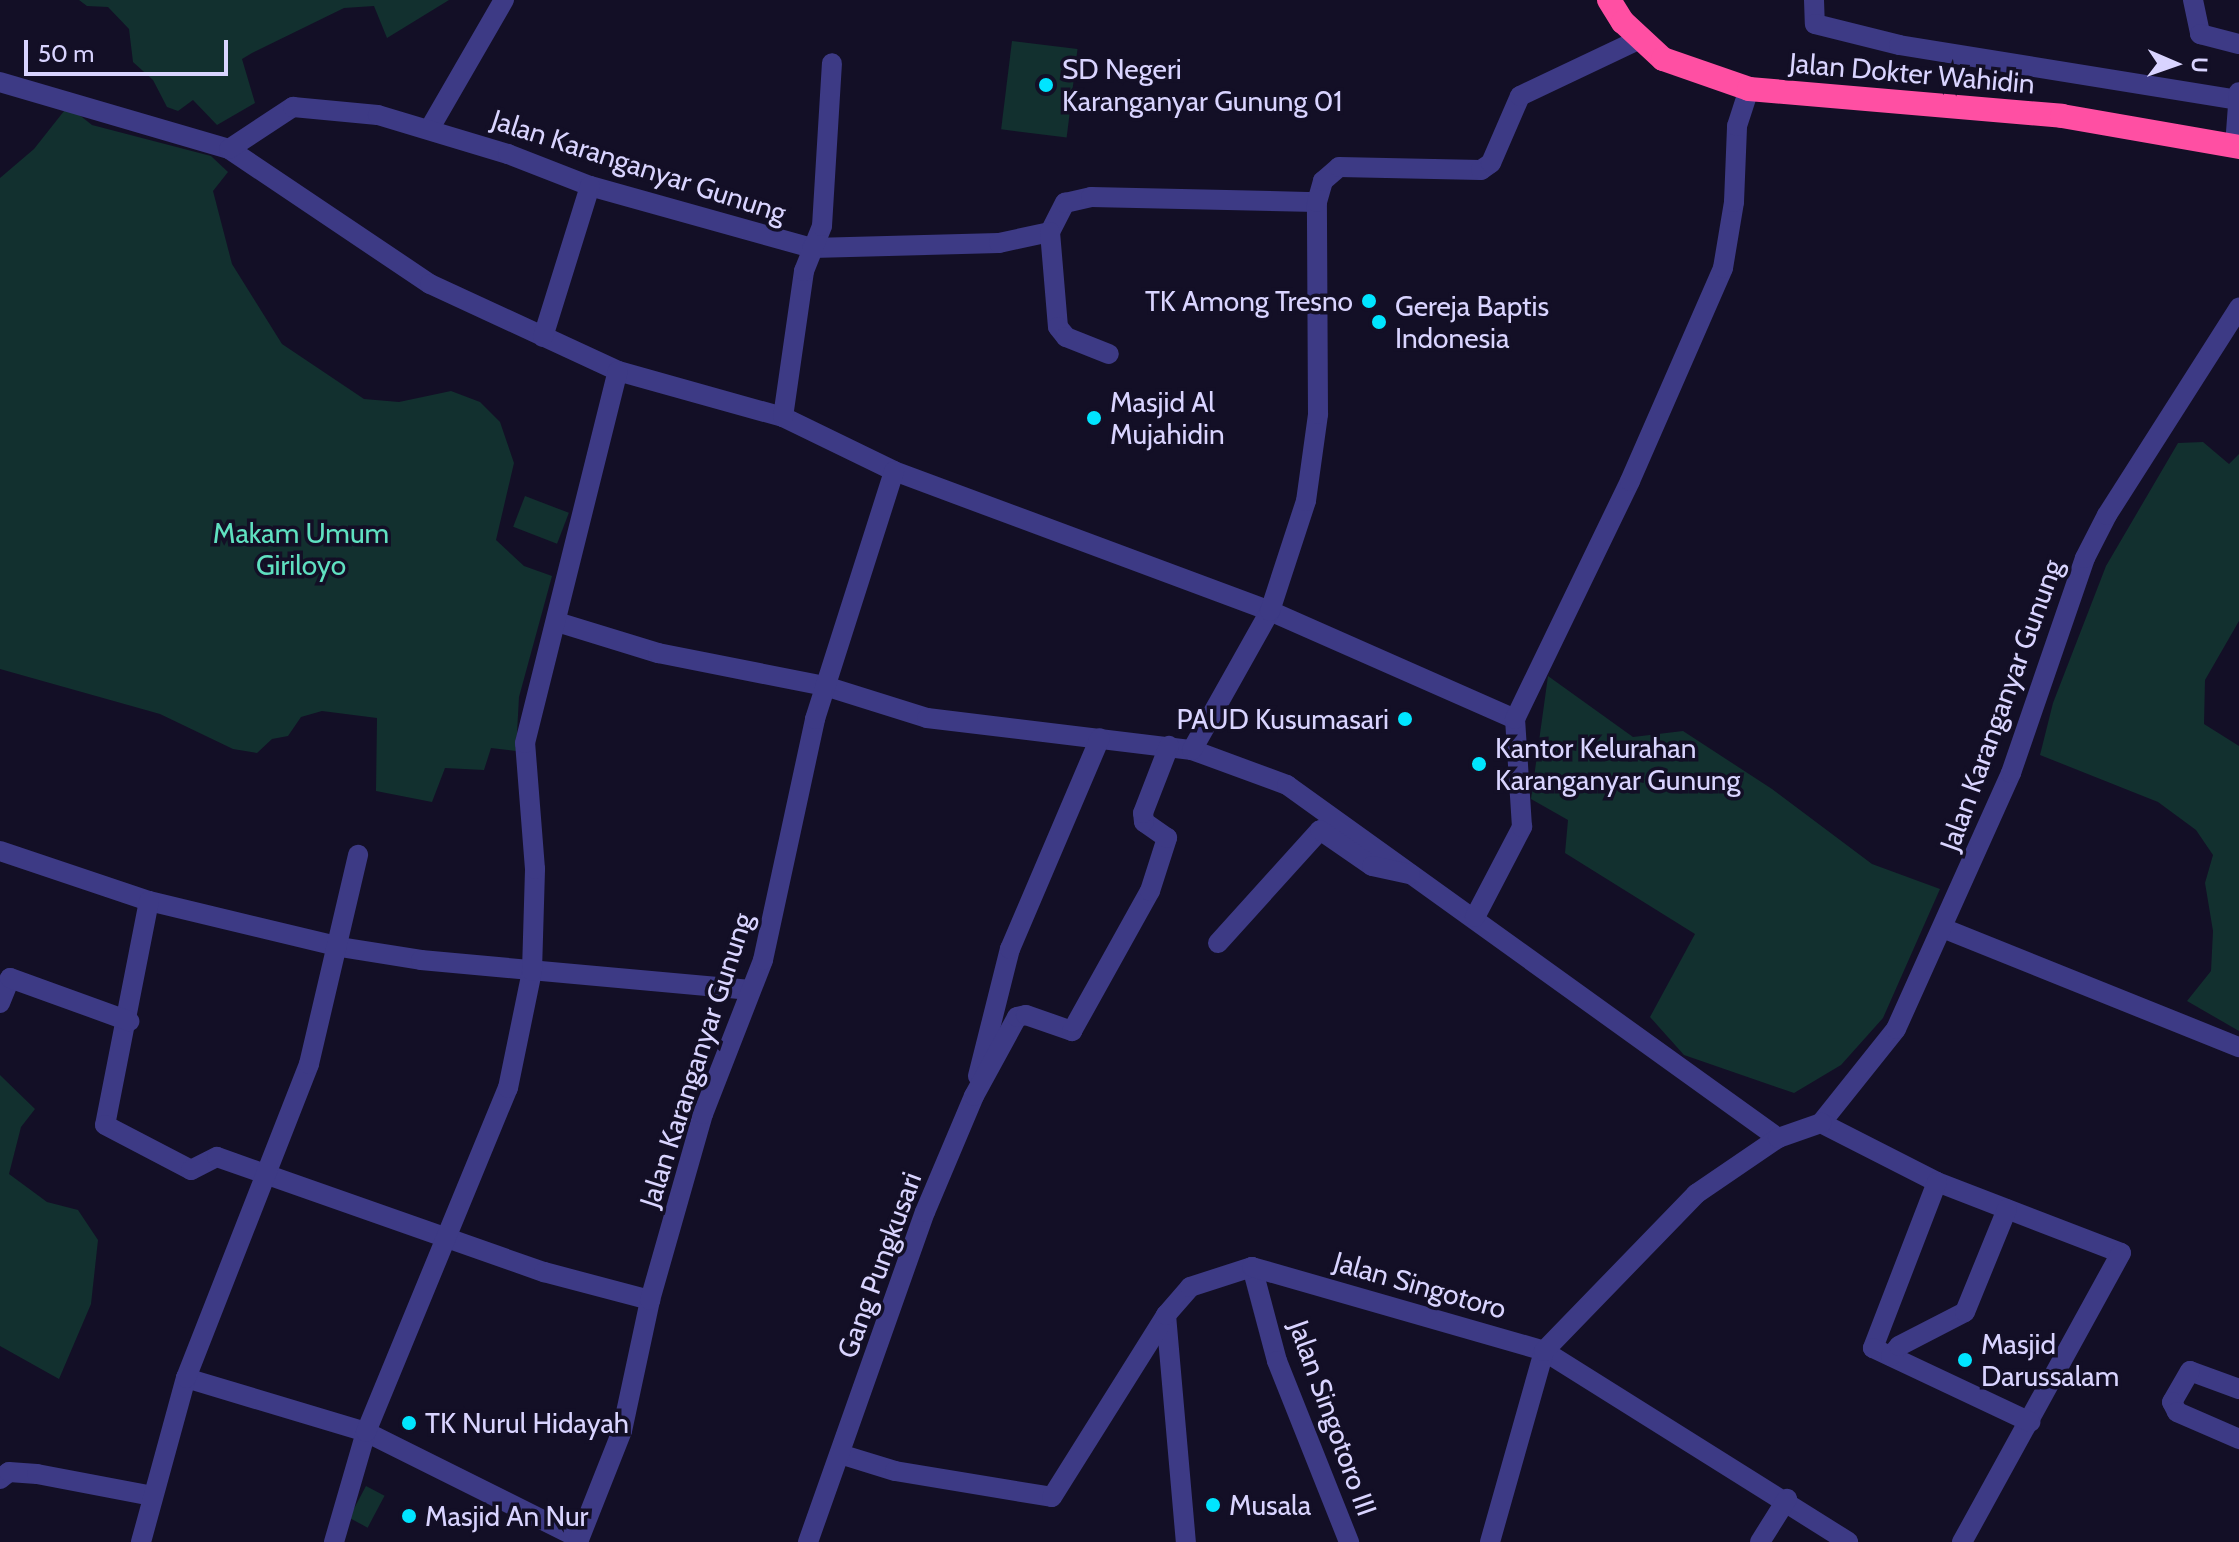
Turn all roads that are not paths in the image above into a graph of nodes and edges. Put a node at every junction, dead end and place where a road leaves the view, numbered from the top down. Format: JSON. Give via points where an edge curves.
{"nodes":[{"id":1,"x":504,"y":0,"type":"edge"},
{"id":2,"x":1609,"y":0,"type":"edge"},
{"id":3,"x":1814,"y":0,"type":"edge"},
{"id":4,"x":2193,"y":0,"type":"edge"},
{"id":5,"x":1640,"y":39,"type":"junction"},
{"id":6,"x":2239,"y":44,"type":"edge"},
{"id":7,"x":832,"y":63,"type":"dead end"},
{"id":8,"x":0,"y":82,"type":"edge"},
{"id":9,"x":1749,"y":89,"type":"junction"},
{"id":10,"x":2239,"y":92,"type":"edge"},
{"id":11,"x":2238,"y":100,"type":"edge"},
{"id":12,"x":430,"y":128,"type":"junction"},
{"id":13,"x":2237,"y":147,"type":"edge"},
{"id":14,"x":229,"y":149,"type":"junction"},
{"id":15,"x":590,"y":186,"type":"junction"},
{"id":16,"x":1317,"y":202,"type":"junction"},
{"id":17,"x":1050,"y":232,"type":"junction"},
{"id":18,"x":812,"y":248,"type":"junction"},
{"id":19,"x":2239,"y":308,"type":"edge"},
{"id":20,"x":543,"y":337,"type":"junction"},
{"id":21,"x":1109,"y":354,"type":"dead end"},
{"id":22,"x":618,"y":371,"type":"junction"},
{"id":23,"x":783,"y":417,"type":"junction"},
{"id":24,"x":894,"y":471,"type":"junction"},
{"id":25,"x":1270,"y":611,"type":"junction"},
{"id":26,"x":557,"y":622,"type":"junction"},
{"id":27,"x":825,"y":686,"type":"junction"},
{"id":28,"x":1515,"y":719,"type":"junction"},
{"id":29,"x":1100,"y":738,"type":"junction"},
{"id":30,"x":1169,"y":746,"type":"junction"},
{"id":31,"x":1192,"y":750,"type":"junction"},
{"id":32,"x":0,"y":851,"type":"edge"},
{"id":33,"x":358,"y":855,"type":"dead end"},
{"id":34,"x":1417,"y":876,"type":"junction"},
{"id":35,"x":149,"y":901,"type":"junction"},
{"id":36,"x":1475,"y":917,"type":"junction"},
{"id":37,"x":1945,"y":929,"type":"junction"},
{"id":38,"x":1218,"y":943,"type":"dead end"},
{"id":39,"x":340,"y":947,"type":"junction"},
{"id":40,"x":532,"y":971,"type":"junction"},
{"id":41,"x":751,"y":990,"type":"junction"},
{"id":42,"x":0,"y":1003,"type":"edge"},
{"id":43,"x":129,"y":1021,"type":"junction"},
{"id":44,"x":2239,"y":1047,"type":"edge"},
{"id":45,"x":974,"y":1096,"type":"junction"},
{"id":46,"x":1821,"y":1123,"type":"junction"},
{"id":47,"x":1778,"y":1138,"type":"junction"},
{"id":48,"x":266,"y":1174,"type":"junction"},
{"id":49,"x":1937,"y":1182,"type":"junction"},
{"id":50,"x":2007,"y":1209,"type":"junction"},
{"id":51,"x":447,"y":1236,"type":"junction"},
{"id":52,"x":1252,"y":1267,"type":"junction"},
{"id":53,"x":650,"y":1300,"type":"junction"},
{"id":54,"x":1166,"y":1315,"type":"junction"},
{"id":55,"x":1544,"y":1351,"type":"junction"},
{"id":56,"x":1882,"y":1352,"type":"junction"},
{"id":57,"x":186,"y":1378,"type":"junction"},
{"id":58,"x":2239,"y":1389,"type":"edge"},
{"id":59,"x":2030,"y":1422,"type":"junction"},
{"id":60,"x":366,"y":1432,"type":"junction"},
{"id":61,"x":2239,"y":1439,"type":"edge"},
{"id":62,"x":843,"y":1455,"type":"junction"},
{"id":63,"x":0,"y":1479,"type":"edge"},
{"id":64,"x":152,"y":1496,"type":"junction"},
{"id":65,"x":1787,"y":1499,"type":"junction"},
{"id":66,"x":578,"y":1540,"type":"edge"},
{"id":67,"x":141,"y":1542,"type":"edge"},
{"id":68,"x":334,"y":1542,"type":"edge"},
{"id":69,"x":808,"y":1542,"type":"edge"},
{"id":70,"x":1186,"y":1542,"type":"edge"},
{"id":71,"x":1349,"y":1542,"type":"edge"},
{"id":72,"x":1490,"y":1542,"type":"edge"},
{"id":73,"x":1760,"y":1542,"type":"edge"},
{"id":74,"x":1848,"y":1542,"type":"edge"},
{"id":75,"x":1962,"y":1542,"type":"edge"}],
"edges":[{"from":1,"to":12,"type":"street"},
{"from":2,"to":5,"type":"highway","name":"Jalan Dokter Wahidin"},
{"from":3,"to":11,"type":"street","via":[[1815,24],[1873,39]]},
{"from":4,"to":6,"type":"street","via":[[2200,34]]},
{"from":5,"to":9,"type":"highway","name":"Jalan Dokter Wahidin","via":[[1663,59]]},
{"from":5,"to":16,"type":"street","via":[[1520,96],[1491,163],[1481,170],[1339,167],[1323,181]]},
{"from":7,"to":18,"type":"street","via":[[822,226]]},
{"from":8,"to":14,"type":"street"},
{"from":9,"to":13,"type":"highway","name":"Jalan Dokter Wahidin","via":[[2062,116]]},
{"from":9,"to":28,"type":"street","via":[[1737,126],[1734,202],[1723,268],[1630,481]]},
{"from":10,"to":11,"type":"street"},
{"from":11,"to":13,"type":"street"},
{"from":12,"to":14,"type":"street","name":"Jalan Karanganyar Gunung","via":[[306,106],[286,111]]},
{"from":12,"to":15,"type":"street","name":"Jalan Karanganyar Gunung"},
{"from":14,"to":20,"type":"street","via":[[430,284]]},
{"from":15,"to":18,"type":"street","name":"Jalan Karanganyar Gunung"},
{"from":15,"to":20,"type":"street"},
{"from":16,"to":17,"type":"street","via":[[1091,197],[1065,203]]},
{"from":16,"to":25,"type":"street","via":[[1319,382],[1314,461],[1296,541]]},
{"from":17,"to":18,"type":"street","name":"Jalan Karanganyar Gunung","via":[[999,243]]},
{"from":17,"to":21,"type":"street","via":[[1058,327],[1066,337]]},
{"from":18,"to":23,"type":"street"},
{"from":19,"to":37,"type":"street","name":"Jalan Karanganyar Gunung","via":[[2085,558],[2011,773]]},
{"from":20,"to":22,"type":"street"},
{"from":22,"to":23,"type":"street"},
{"from":22,"to":26,"type":"street"},
{"from":23,"to":24,"type":"street"},
{"from":24,"to":25,"type":"street"},
{"from":24,"to":27,"type":"street","name":"Jalan Karanganyar Gunung"},
{"from":25,"to":28,"type":"street"},
{"from":25,"to":31,"type":"street"},
{"from":26,"to":27,"type":"street","via":[[658,653]]},
{"from":26,"to":40,"type":"street","via":[[525,743],[535,869]]},
{"from":27,"to":29,"type":"street","via":[[927,718]]},
{"from":27,"to":41,"type":"street","name":"Jalan Karanganyar Gunung","via":[[763,960]]},
{"from":28,"to":36,"type":"street","via":[[1522,827]]},
{"from":29,"to":30,"type":"street"},
{"from":29,"to":45,"type":"street","via":[[1010,949]]},
{"from":30,"to":31,"type":"street"},
{"from":30,"to":45,"type":"street","via":[[1142,818],[1167,838],[1150,891],[1072,1031],[1026,1015],[1017,1017]]},
{"from":31,"to":34,"type":"street","via":[[1287,785]]},
{"from":32,"to":35,"type":"street"},
{"from":33,"to":39,"type":"street"},
{"from":34,"to":36,"type":"street"},
{"from":34,"to":38,"type":"street","via":[[1372,866],[1320,830]]},
{"from":35,"to":39,"type":"street"},
{"from":35,"to":43,"type":"street"},
{"from":36,"to":47,"type":"street"},
{"from":37,"to":44,"type":"street"},
{"from":37,"to":46,"type":"street","name":"Jalan Karanganyar Gunung","via":[[1896,1029]]},
{"from":39,"to":40,"type":"street"},
{"from":39,"to":48,"type":"street","via":[[309,1064]]},
{"from":40,"to":41,"type":"street"},
{"from":40,"to":51,"type":"street","via":[[508,1088]]},
{"from":41,"to":53,"type":"street","name":"Jalan Karanganyar Gunung","via":[[703,1114]]},
{"from":42,"to":43,"type":"street","via":[[10,978]]},
{"from":43,"to":48,"type":"street","via":[[105,1125],[191,1170],[213,1156]]},
{"from":45,"to":62,"type":"street","name":"Gang Pungkusari","via":[[925,1212]]},
{"from":46,"to":47,"type":"street"},
{"from":46,"to":49,"type":"street"},
{"from":47,"to":55,"type":"street","via":[[1696,1194]]},
{"from":48,"to":51,"type":"street"},
{"from":48,"to":57,"type":"street"},
{"from":49,"to":50,"type":"street"},
{"from":49,"to":56,"type":"street"},
{"from":50,"to":56,"type":"street","via":[[1965,1312]]},
{"from":50,"to":59,"type":"street","via":[[2121,1253]]},
{"from":51,"to":53,"type":"street","via":[[544,1272]]},
{"from":51,"to":60,"type":"street"},
{"from":52,"to":54,"type":"street","via":[[1190,1287]]},
{"from":52,"to":55,"type":"street","name":"Jalan Singotoro"},
{"from":52,"to":71,"type":"street","name":"Jalan Singotoro III","via":[[1277,1361]]},
{"from":53,"to":66,"type":"street","name":"Jalan Karanganyar Gunung","via":[[622,1431]]},
{"from":54,"to":62,"type":"street","via":[[1052,1497],[895,1471]]},
{"from":54,"to":70,"type":"street"},
{"from":55,"to":65,"type":"street","name":"Jalan Singotoro"},
{"from":55,"to":72,"type":"street"},
{"from":56,"to":59,"type":"street"},
{"from":57,"to":60,"type":"street","name":"Jalan Karanganyar Gunung"},
{"from":57,"to":64,"type":"street"},
{"from":58,"to":61,"type":"street","via":[[2190,1371],[2172,1402],[2177,1412]]},
{"from":59,"to":75,"type":"street"},
{"from":60,"to":66,"type":"street","name":"Jalan Karanganyar Gunung"},
{"from":60,"to":68,"type":"street"},
{"from":62,"to":69,"type":"street","name":"Gang Pungkusari"},
{"from":63,"to":64,"type":"street","via":[[9,1472],[37,1474]]},
{"from":64,"to":67,"type":"street"},
{"from":65,"to":73,"type":"street"},
{"from":65,"to":74,"type":"street","name":"Jalan Singotoro"}]}
